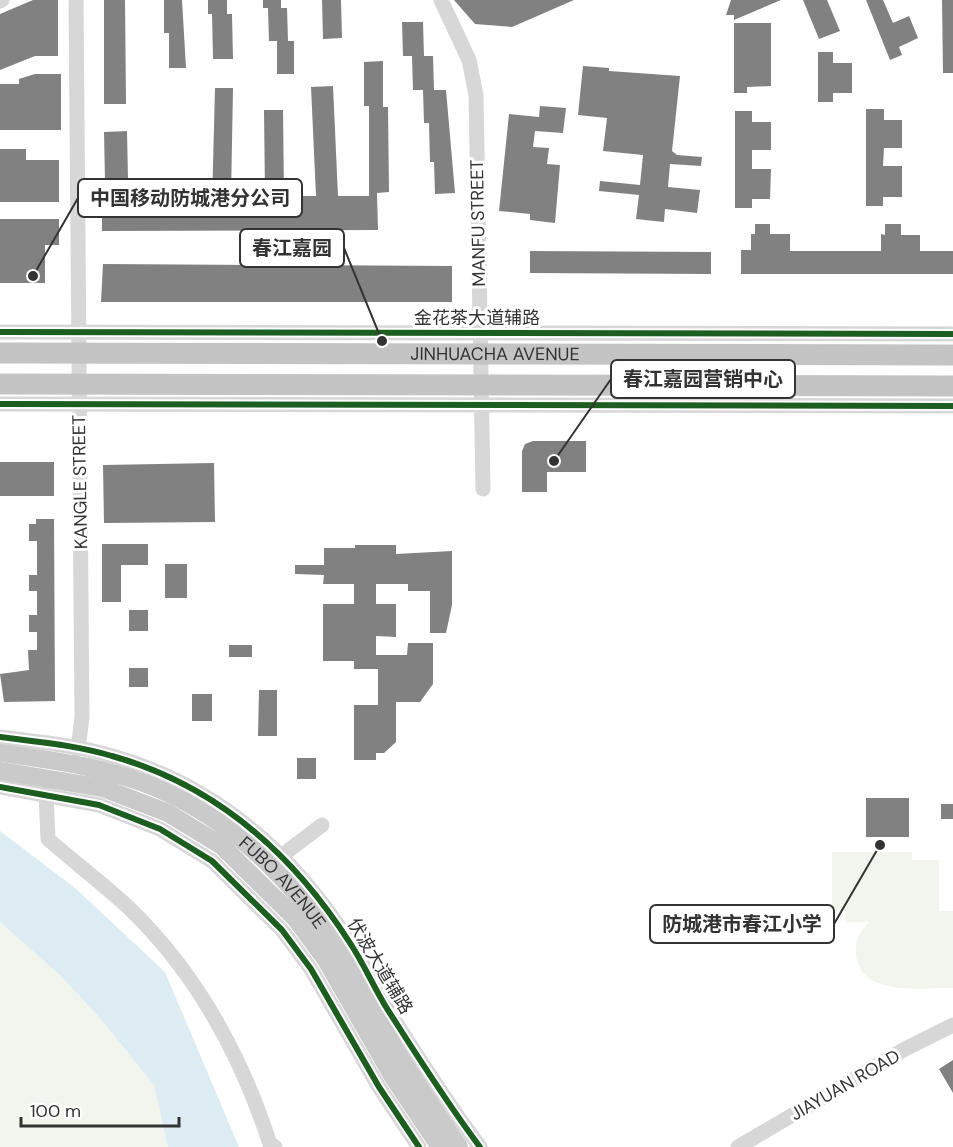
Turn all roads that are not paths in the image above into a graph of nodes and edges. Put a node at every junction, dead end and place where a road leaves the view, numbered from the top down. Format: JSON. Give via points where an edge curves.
{"nodes":[{"id":1,"x":76,"y":0,"type":"edge"},
{"id":2,"x":441,"y":0,"type":"edge"},
{"id":3,"x":0,"y":332,"type":"edge"},
{"id":4,"x":953,"y":334,"type":"edge"},
{"id":5,"x":79,"y":343,"type":"junction"},
{"id":6,"x":480,"y":344,"type":"junction"},
{"id":7,"x":0,"y":353,"type":"edge"},
{"id":8,"x":953,"y":355,"type":"edge"},
{"id":9,"x":0,"y":384,"type":"edge"},
{"id":10,"x":953,"y":386,"type":"edge"},
{"id":11,"x":79,"y":394,"type":"junction"},
{"id":12,"x":481,"y":395,"type":"junction"},
{"id":13,"x":0,"y":404,"type":"edge"},
{"id":14,"x":953,"y":406,"type":"edge"},
{"id":15,"x":483,"y":489,"type":"dead end"},
{"id":16,"x":0,"y":737,"type":"edge"},
{"id":17,"x":78,"y":749,"type":"junction"},
{"id":18,"x":0,"y":753,"type":"edge"},
{"id":19,"x":0,"y":771,"type":"edge"},
{"id":20,"x":0,"y":787,"type":"edge"},
{"id":21,"x":46,"y":794,"type":"junction"},
{"id":22,"x":322,"y":825,"type":"dead end"},
{"id":23,"x":263,"y":873,"type":"junction"},
{"id":24,"x":385,"y":1005,"type":"junction"},
{"id":25,"x":953,"y":1025,"type":"edge"},
{"id":26,"x":407,"y":1069,"type":"junction"},
{"id":27,"x":275,"y":1147,"type":"edge"},
{"id":28,"x":419,"y":1147,"type":"edge"},
{"id":29,"x":440,"y":1147,"type":"edge"},
{"id":30,"x":459,"y":1147,"type":"edge"},
{"id":31,"x":480,"y":1147,"type":"edge"},
{"id":32,"x":738,"y":1147,"type":"edge"}],
"edges":[{"from":1,"to":5,"type":"street","name":"KANGLE STREET"},
{"from":2,"to":6,"type":"street","name":"MANFU STREET","via":[[469,60],[476,95]]},
{"from":3,"to":5,"type":"street"},
{"from":4,"to":6,"type":"street","name":"金花茶大道辅路"},
{"from":5,"to":6,"type":"highway","name":"JINHUACHA AVENUE"},
{"from":5,"to":7,"type":"highway","name":"JINHUACHA AVENUE"},
{"from":5,"to":11,"type":"street","name":"KANGLE STREET"},
{"from":6,"to":8,"type":"highway","name":"JINHUACHA AVENUE"},
{"from":6,"to":12,"type":"street","name":"MANFU STREET"},
{"from":9,"to":11,"type":"highway","name":"JINHUACHA AVENUE"},
{"from":10,"to":12,"type":"highway","name":"JINHUACHA AVENUE"},
{"from":11,"to":12,"type":"highway","name":"JINHUACHA AVENUE"},
{"from":11,"to":13,"type":"street"},
{"from":11,"to":17,"type":"street","name":"KANGLE STREET","via":[[82,717]]},
{"from":12,"to":14,"type":"street"},
{"from":12,"to":15,"type":"street","name":"MANFU STREET"},
{"from":16,"to":17,"type":"street","name":"伏波大道辅路"},
{"from":17,"to":23,"type":"street","name":"伏波大道辅路","via":[[113,756],[183,782],[242,819]]},
{"from":18,"to":23,"type":"main road","name":"FUBO AVENUE","via":[[108,771],[176,797],[232,831]]},
{"from":19,"to":23,"type":"main road","name":"FUBO AVENUE","via":[[103,788],[168,813]]},
{"from":20,"to":21,"type":"street","name":"伏波大道辅路"},
{"from":21,"to":23,"type":"street","name":"伏波大道辅路","via":[[99,805],[160,829],[212,861]]},
{"from":21,"to":27,"type":"street","via":[[48,839],[127,907],[185,973],[226,1037],[251,1089],[270,1144]]},
{"from":22,"to":23,"type":"street"},
{"from":23,"to":24,"type":"street","name":"伏波大道辅路","via":[[318,898],[351,944]]},
{"from":23,"to":26,"type":"main road","name":"FUBO AVENUE","via":[[307,908],[339,952]]},
{"from":23,"to":28,"type":"street","name":"伏波大道辅路","via":[[282,930],[311,969],[379,1087]]},
{"from":23,"to":29,"type":"main road","name":"FUBO AVENUE","via":[[326,960],[393,1077]]},
{"from":24,"to":26,"type":"main road"},
{"from":24,"to":31,"type":"street","name":"伏波大道辅路"},
{"from":25,"to":32,"type":"street","name":"JIAYUAN ROAD"},
{"from":26,"to":30,"type":"main road","name":"FUBO AVENUE"}]}
